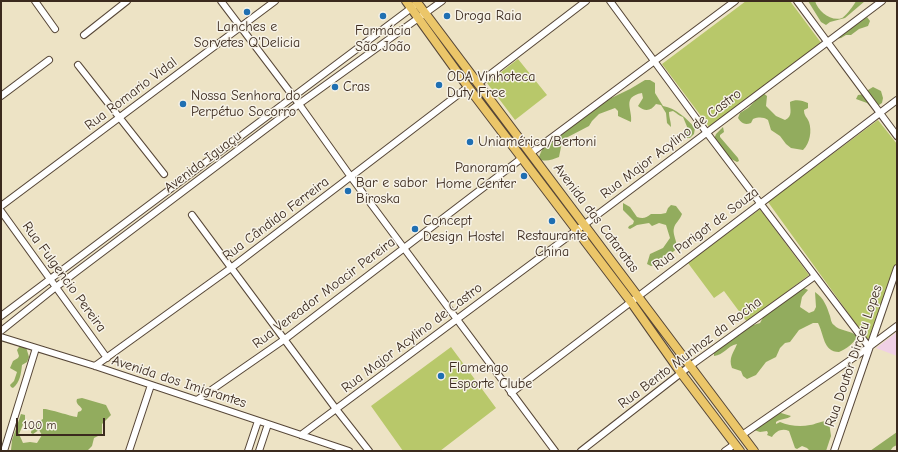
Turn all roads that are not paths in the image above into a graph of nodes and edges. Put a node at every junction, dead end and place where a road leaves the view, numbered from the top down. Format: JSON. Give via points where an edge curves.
{"nodes":[{"id":1,"x":34,"y":1,"type":"edge"},
{"id":2,"x":126,"y":1,"type":"edge"},
{"id":3,"x":221,"y":1,"type":"edge"},
{"id":4,"x":275,"y":1,"type":"edge"},
{"id":5,"x":406,"y":1,"type":"edge"},
{"id":6,"x":442,"y":1,"type":"edge"},
{"id":7,"x":586,"y":1,"type":"edge"},
{"id":8,"x":610,"y":1,"type":"edge"},
{"id":9,"x":735,"y":1,"type":"edge"},
{"id":10,"x":797,"y":1,"type":"edge"},
{"id":11,"x":882,"y":1,"type":"edge"},
{"id":12,"x":416,"y":3,"type":"edge"},
{"id":13,"x":422,"y":16,"type":"junction"},
{"id":14,"x":241,"y":28,"type":"junction"},
{"id":15,"x":55,"y":29,"type":"dead end"},
{"id":16,"x":84,"y":35,"type":"dead end"},
{"id":17,"x":828,"y":42,"type":"junction"},
{"id":18,"x":49,"y":60,"type":"dead end"},
{"id":19,"x":653,"y":61,"type":"junction"},
{"id":20,"x":78,"y":66,"type":"dead end"},
{"id":21,"x":479,"y":83,"type":"junction"},
{"id":22,"x":468,"y":87,"type":"junction"},
{"id":23,"x":1,"y":96,"type":"edge"},
{"id":24,"x":293,"y":97,"type":"junction"},
{"id":25,"x":897,"y":100,"type":"edge"},
{"id":26,"x":299,"y":104,"type":"junction"},
{"id":27,"x":880,"y":112,"type":"junction"},
{"id":28,"x":119,"y":118,"type":"junction"},
{"id":29,"x":707,"y":133,"type":"junction"},
{"id":30,"x":897,"y":136,"type":"edge"},
{"id":31,"x":531,"y":153,"type":"junction"},
{"id":32,"x":522,"y":158,"type":"junction"},
{"id":33,"x":164,"y":174,"type":"dead end"},
{"id":34,"x":351,"y":177,"type":"junction"},
{"id":35,"x":761,"y":204,"type":"junction"},
{"id":36,"x":1,"y":206,"type":"edge"},
{"id":37,"x":1,"y":211,"type":"edge"},
{"id":38,"x":192,"y":215,"type":"dead end"},
{"id":39,"x":585,"y":224,"type":"junction"},
{"id":40,"x":577,"y":230,"type":"junction"},
{"id":41,"x":405,"y":248,"type":"junction"},
{"id":42,"x":231,"y":268,"type":"junction"},
{"id":43,"x":897,"y":268,"type":"edge"},
{"id":44,"x":815,"y":276,"type":"junction"},
{"id":45,"x":49,"y":279,"type":"junction"},
{"id":46,"x":56,"y":287,"type":"junction"},
{"id":47,"x":638,"y":295,"type":"junction"},
{"id":48,"x":631,"y":302,"type":"junction"},
{"id":49,"x":1,"y":316,"type":"edge"},
{"id":50,"x":458,"y":319,"type":"junction"},
{"id":51,"x":897,"y":326,"type":"edge"},
{"id":52,"x":1,"y":331,"type":"edge"},
{"id":53,"x":1,"y":336,"type":"edge"},
{"id":54,"x":285,"y":339,"type":"junction"},
{"id":55,"x":869,"y":347,"type":"junction"},
{"id":56,"x":36,"y":348,"type":"junction"},
{"id":57,"x":107,"y":358,"type":"junction"},
{"id":58,"x":95,"y":366,"type":"junction"},
{"id":59,"x":690,"y":366,"type":"junction"},
{"id":60,"x":681,"y":373,"type":"junction"},
{"id":61,"x":151,"y":385,"type":"junction"},
{"id":62,"x":511,"y":393,"type":"junction"},
{"id":63,"x":197,"y":400,"type":"junction"},
{"id":64,"x":336,"y":409,"type":"junction"},
{"id":65,"x":258,"y":421,"type":"junction"},
{"id":66,"x":268,"y":424,"type":"junction"},
{"id":67,"x":301,"y":435,"type":"junction"},
{"id":68,"x":742,"y":435,"type":"junction"},
{"id":69,"x":735,"y":444,"type":"junction"},
{"id":70,"x":4,"y":451,"type":"edge"},
{"id":71,"x":129,"y":451,"type":"edge"},
{"id":72,"x":248,"y":451,"type":"edge"},
{"id":73,"x":259,"y":451,"type":"edge"},
{"id":74,"x":349,"y":451,"type":"edge"},
{"id":75,"x":369,"y":451,"type":"edge"},
{"id":76,"x":555,"y":451,"type":"edge"},
{"id":77,"x":581,"y":451,"type":"edge"},
{"id":78,"x":726,"y":451,"type":"edge"},
{"id":79,"x":740,"y":451,"type":"edge"},
{"id":80,"x":754,"y":451,"type":"edge"},
{"id":81,"x":834,"y":451,"type":"edge"}],
"edges":[{"from":1,"to":15,"type":"street"},
{"from":2,"to":16,"type":"street"},
{"from":3,"to":14,"type":"street"},
{"from":4,"to":14,"type":"street","name":"Rua Romario Vidal"},
{"from":5,"to":12,"type":"main road","name":"Avenida das Cataratas"},
{"from":6,"to":13,"type":"street","name":"Avenida Iguaçu"},
{"from":7,"to":21,"type":"street"},
{"from":8,"to":19,"type":"street"},
{"from":9,"to":19,"type":"street"},
{"from":10,"to":17,"type":"street"},
{"from":11,"to":17,"type":"street","name":"Rua Major Acylino de Castro"},
{"from":12,"to":13,"type":"main road","name":"Avenida das Cataratas"},
{"from":12,"to":24,"type":"street","name":"Avenida Iguaçu"},
{"from":13,"to":21,"type":"main road","name":"Avenida das Cataratas"},
{"from":13,"to":22,"type":"main road","name":"Avenida das Cataratas"},
{"from":13,"to":26,"type":"street","name":"Avenida Iguaçu"},
{"from":14,"to":24,"type":"street"},
{"from":14,"to":28,"type":"street","name":"Rua Romario Vidal"},
{"from":17,"to":27,"type":"street"},
{"from":17,"to":29,"type":"street","name":"Rua Major Acylino de Castro"},
{"from":18,"to":23,"type":"street"},
{"from":19,"to":29,"type":"street"},
{"from":19,"to":31,"type":"street"},
{"from":20,"to":28,"type":"street"},
{"from":21,"to":31,"type":"main road","name":"Avenida das Cataratas"},
{"from":22,"to":32,"type":"main road","name":"Avenida das Cataratas"},
{"from":22,"to":34,"type":"street","name":"Rua Cândido Ferreira"},
{"from":24,"to":26,"type":"street"},
{"from":24,"to":45,"type":"street","name":"Avenida Iguaçu"},
{"from":25,"to":27,"type":"street","name":"Rua Parigot de Souza"},
{"from":26,"to":34,"type":"street"},
{"from":26,"to":46,"type":"street","name":"Avenida Iguaçu"},
{"from":27,"to":30,"type":"street"},
{"from":27,"to":35,"type":"street","name":"Rua Parigot de Souza"},
{"from":28,"to":33,"type":"street"},
{"from":28,"to":36,"type":"street","name":"Rua Romario Vidal"},
{"from":29,"to":35,"type":"street"},
{"from":29,"to":39,"type":"street","name":"Rua Major Acylino de Castro"},
{"from":31,"to":39,"type":"main road","name":"Avenida das Cataratas"},
{"from":32,"to":40,"type":"main road","name":"Avenida das Cataratas"},
{"from":32,"to":41,"type":"street","name":"Rua Vereador Moacir Pereira"},
{"from":34,"to":41,"type":"street"},
{"from":34,"to":42,"type":"street","name":"Rua Cândido Ferreira"},
{"from":35,"to":44,"type":"street"},
{"from":35,"to":47,"type":"street","name":"Rua Parigot de Souza"},
{"from":37,"to":45,"type":"street","name":"Rua Fulgencio Pereira"},
{"from":38,"to":42,"type":"street"},
{"from":39,"to":40,"type":"street","name":"Rua Major Acylino de Castro"},
{"from":39,"to":47,"type":"main road","name":"Avenida das Cataratas"},
{"from":40,"to":48,"type":"main road","name":"Avenida das Cataratas"},
{"from":40,"to":50,"type":"street","name":"Rua Major Acylino de Castro"},
{"from":41,"to":50,"type":"street"},
{"from":41,"to":54,"type":"street","name":"Rua Vereador Moacir Pereira"},
{"from":42,"to":54,"type":"street"},
{"from":42,"to":57,"type":"street","name":"Rua Cândido Ferreira"},
{"from":43,"to":55,"type":"street","name":"Rua Doutor Dirceu Lopes"},
{"from":44,"to":55,"type":"street"},
{"from":44,"to":59,"type":"street","name":"Rua Bento Munhoz da Rocha"},
{"from":45,"to":46,"type":"street","name":"Rua Fulgencio Pereira"},
{"from":45,"to":49,"type":"street","name":"Avenida Iguaçu"},
{"from":46,"to":52,"type":"street","name":"Avenida Iguaçu"},
{"from":46,"to":57,"type":"street","name":"Rua Fulgencio Pereira"},
{"from":47,"to":48,"type":"street","name":"Rua Parigot de Souza"},
{"from":47,"to":59,"type":"main road","name":"Avenida das Cataratas"},
{"from":48,"to":60,"type":"main road","name":"Avenida das Cataratas"},
{"from":48,"to":62,"type":"street","name":"Rua Parigot de Souza"},
{"from":50,"to":62,"type":"street"},
{"from":50,"to":64,"type":"street","name":"Rua Major Acylino de Castro"},
{"from":51,"to":55,"type":"street"},
{"from":53,"to":56,"type":"street","name":"Avenida dos Imigrantes"},
{"from":54,"to":63,"type":"street","name":"Rua Vereador Moacir Pereira"},
{"from":54,"to":64,"type":"street"},
{"from":55,"to":68,"type":"street"},
{"from":55,"to":81,"type":"street","name":"Rua Doutor Dirceu Lopes"},
{"from":56,"to":58,"type":"street","name":"Avenida dos Imigrantes"},
{"from":56,"to":70,"type":"street"},
{"from":57,"to":58,"type":"street","name":"Rua Cândido Ferreira"},
{"from":58,"to":61,"type":"street","name":"Avenida dos Imigrantes"},
{"from":59,"to":60,"type":"street","name":"Rua Bento Munhoz da Rocha"},
{"from":59,"to":68,"type":"main road","name":"Avenida das Cataratas"},
{"from":60,"to":69,"type":"main road","name":"Avenida das Cataratas"},
{"from":60,"to":77,"type":"street","name":"Rua Bento Munhoz da Rocha"},
{"from":61,"to":63,"type":"street","name":"Avenida dos Imigrantes"},
{"from":61,"to":71,"type":"street"},
{"from":62,"to":76,"type":"street"},
{"from":63,"to":65,"type":"street","name":"Avenida dos Imigrantes"},
{"from":64,"to":67,"type":"street","name":"Rua Major Acylino de Castro"},
{"from":64,"to":75,"type":"street"},
{"from":65,"to":66,"type":"street","name":"Avenida dos Imigrantes"},
{"from":65,"to":72,"type":"street"},
{"from":66,"to":67,"type":"street","name":"Avenida dos Imigrantes"},
{"from":66,"to":73,"type":"street"},
{"from":67,"to":74,"type":"street","name":"Avenida dos Imigrantes"},
{"from":68,"to":80,"type":"main road","name":"Avenida das Cataratas"},
{"from":69,"to":78,"type":"street"},
{"from":69,"to":79,"type":"main road","name":"Avenida das Cataratas"}]}
